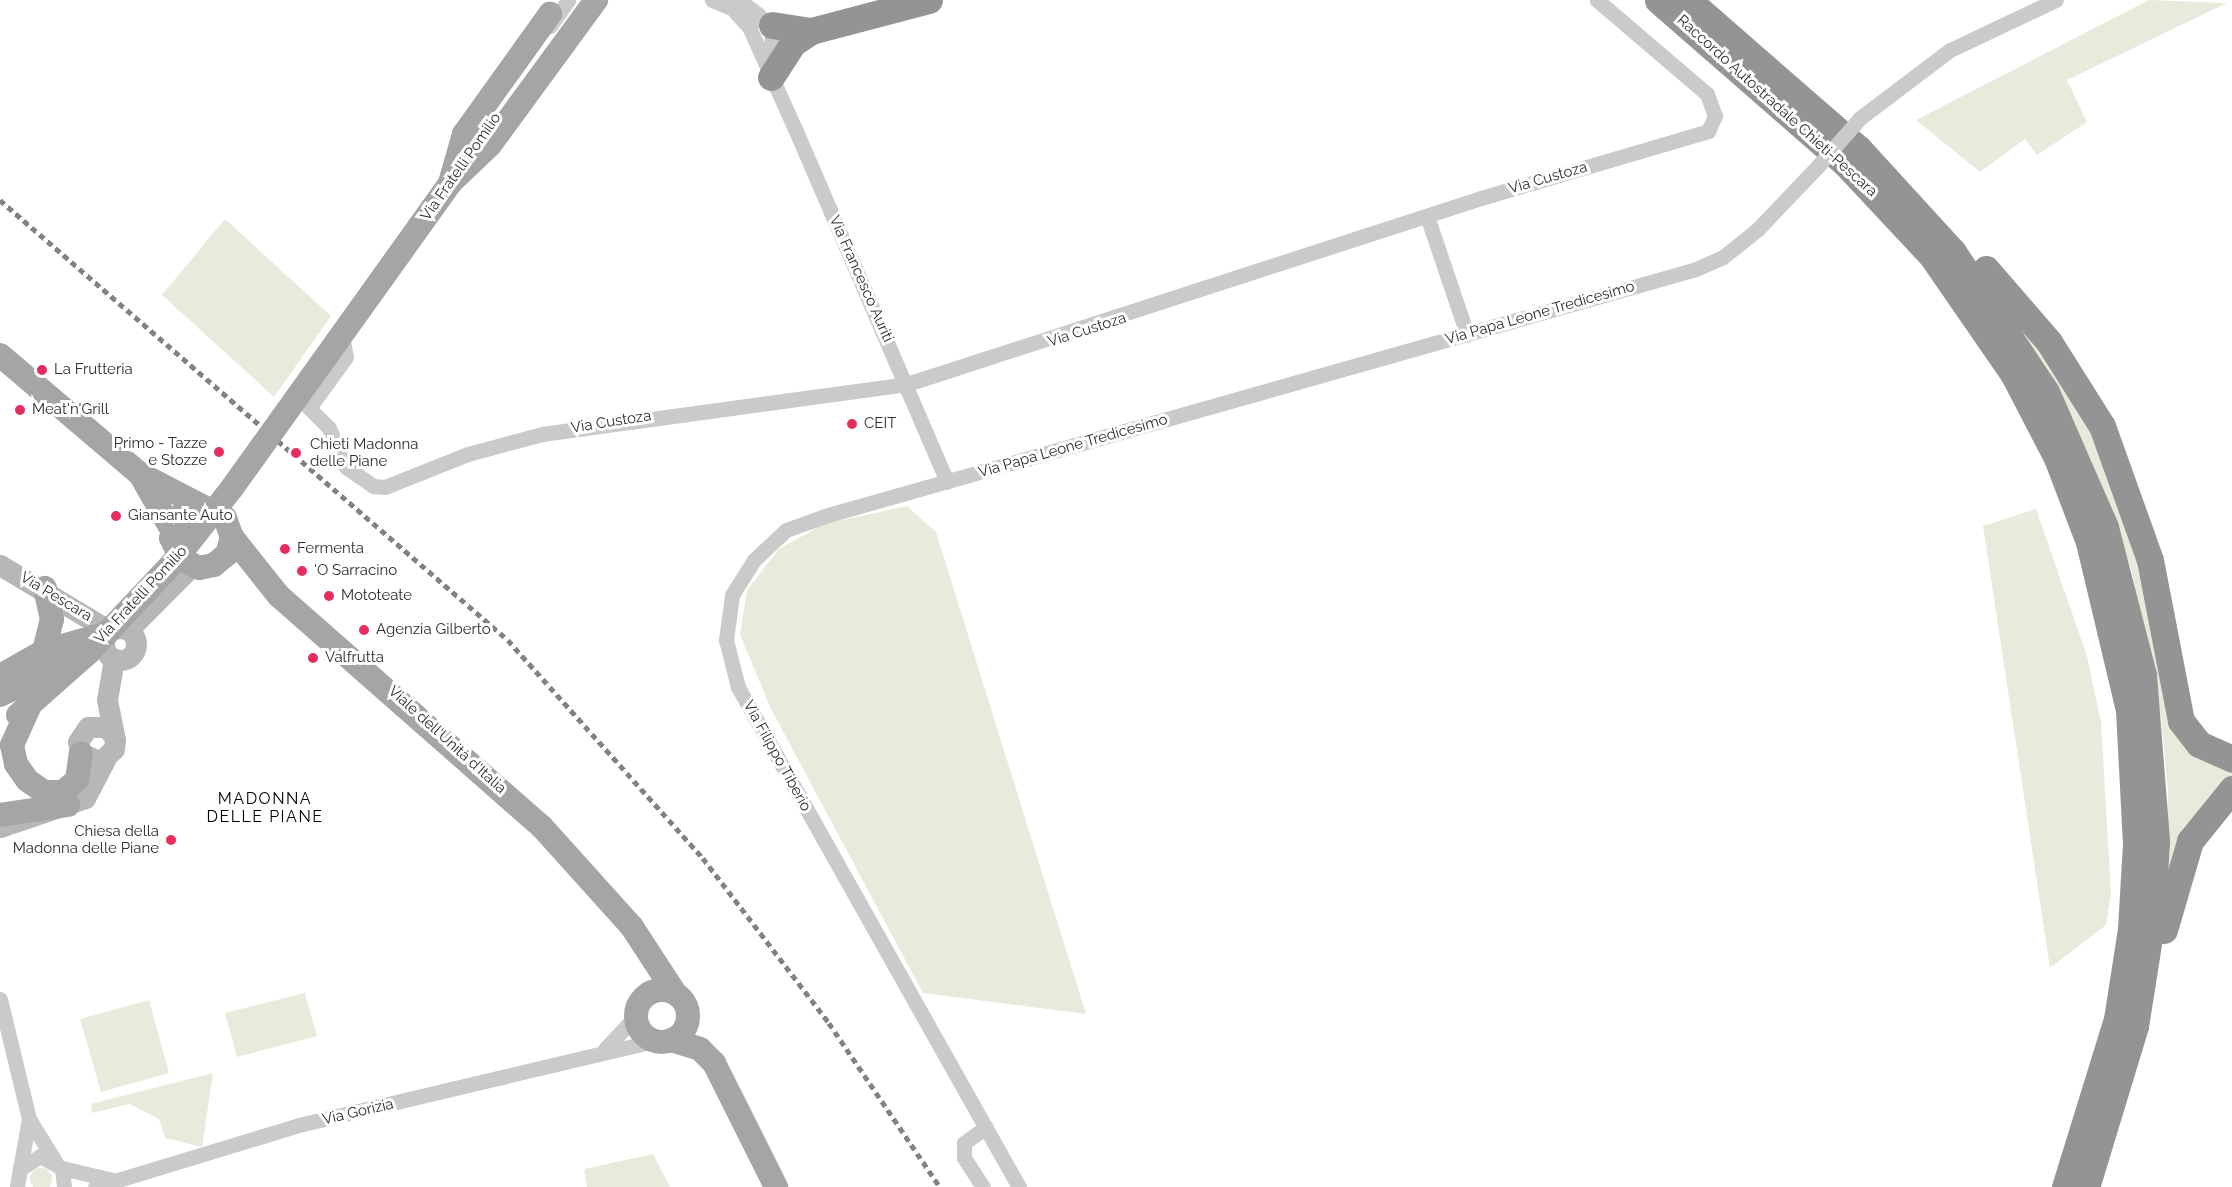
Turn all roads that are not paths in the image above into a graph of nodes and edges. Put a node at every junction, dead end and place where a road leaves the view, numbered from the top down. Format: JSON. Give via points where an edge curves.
{"nodes":[{"id":1,"x":596,"y":0,"type":"edge"},
{"id":2,"x":712,"y":0,"type":"edge"},
{"id":3,"x":929,"y":0,"type":"edge"},
{"id":4,"x":1597,"y":0,"type":"edge"},
{"id":5,"x":1658,"y":0,"type":"edge"},
{"id":6,"x":1688,"y":0,"type":"edge"},
{"id":7,"x":2056,"y":0,"type":"edge"},
{"id":8,"x":567,"y":7,"type":"edge"},
{"id":9,"x":738,"y":7,"type":"edge"},
{"id":10,"x":772,"y":25,"type":"junction"},
{"id":11,"x":811,"y":31,"type":"junction"},
{"id":12,"x":771,"y":77,"type":"junction"},
{"id":13,"x":450,"y":183,"type":"junction"},
{"id":14,"x":1427,"y":216,"type":"junction"},
{"id":15,"x":1940,"y":236,"type":"junction"},
{"id":16,"x":1467,"y":334,"type":"junction"},
{"id":17,"x":0,"y":355,"type":"edge"},
{"id":18,"x":908,"y":384,"type":"junction"},
{"id":19,"x":309,"y":408,"type":"joint"},
{"id":20,"x":140,"y":474,"type":"junction"},
{"id":21,"x":946,"y":482,"type":"junction"},
{"id":22,"x":200,"y":507,"type":"junction"},
{"id":23,"x":172,"y":530,"type":"junction"},
{"id":24,"x":232,"y":537,"type":"junction"},
{"id":25,"x":0,"y":565,"type":"edge"},
{"id":26,"x":191,"y":566,"type":"junction"},
{"id":27,"x":45,"y":588,"type":"junction"},
{"id":28,"x":279,"y":596,"type":"junction"},
{"id":29,"x":115,"y":632,"type":"junction"},
{"id":30,"x":44,"y":651,"type":"junction"},
{"id":31,"x":88,"y":653,"type":"junction"},
{"id":32,"x":0,"y":676,"type":"edge"},
{"id":33,"x":108,"y":688,"type":"junction"},
{"id":34,"x":0,"y":695,"type":"edge"},
{"id":35,"x":30,"y":705,"type":"junction"},
{"id":36,"x":88,"y":727,"type":"junction"},
{"id":37,"x":0,"y":731,"type":"edge"},
{"id":38,"x":114,"y":736,"type":"junction"},
{"id":39,"x":81,"y":753,"type":"junction"},
{"id":40,"x":2232,"y":759,"type":"edge"},
{"id":41,"x":105,"y":760,"type":"junction"},
{"id":42,"x":2232,"y":789,"type":"edge"},
{"id":43,"x":68,"y":805,"type":"junction"},
{"id":44,"x":0,"y":815,"type":"edge"},
{"id":45,"x":0,"y":827,"type":"edge"},
{"id":46,"x":604,"y":897,"type":"junction"},
{"id":47,"x":2146,"y":965,"type":"junction"},
{"id":48,"x":0,"y":999,"type":"edge"},
{"id":49,"x":682,"y":1003,"type":"junction"},
{"id":50,"x":639,"y":1007,"type":"junction"},
{"id":51,"x":663,"y":1041,"type":"junction"},
{"id":52,"x":604,"y":1050,"type":"junction"},
{"id":53,"x":710,"y":1058,"type":"junction"},
{"id":54,"x":29,"y":1119,"type":"junction"},
{"id":55,"x":986,"y":1127,"type":"junction"},
{"id":56,"x":58,"y":1165,"type":"junction"},
{"id":57,"x":115,"y":1180,"type":"junction"},
{"id":58,"x":15,"y":1181,"type":"edge"},
{"id":59,"x":64,"y":1187,"type":"edge"},
{"id":60,"x":95,"y":1187,"type":"edge"},
{"id":61,"x":776,"y":1187,"type":"edge"},
{"id":62,"x":983,"y":1187,"type":"edge"},
{"id":63,"x":1019,"y":1187,"type":"edge"},
{"id":64,"x":2065,"y":1187,"type":"edge"},
{"id":65,"x":2086,"y":1187,"type":"edge"}],
"edges":[{"from":1,"to":8,"type":"main road"},
{"from":2,"to":9,"type":"street"},
{"from":3,"to":11,"type":"highway"},
{"from":4,"to":14,"type":"street","name":"Via Custoza","via":[[1699,86],[1715,124],[1679,141]]},
{"from":5,"to":64,"type":"highway","name":"Raccordo Autostradale Chieti-Pescara","via":[[1845,164],[1939,265],[2014,375],[2057,458],[2089,542],[2129,710],[2136,844],[2131,928],[2117,1019]]},
{"from":6,"to":15,"type":"highway","name":"Raccordo Autostradale Chieti-Pescara","via":[[1859,149]]},
{"from":7,"to":16,"type":"street","name":"Via Papa Leone Tredicesimo","bridge":true,"via":[[1950,50],[1860,118],[1817,167],[1723,257]]},
{"from":8,"to":13,"type":"main road","name":"Via Fratelli Pomilio"},
{"from":8,"to":13,"type":"main road","bridge":true,"via":[[464,134]]},
{"from":8,"to":19,"type":"street","name":"Via Fratelli Pomilio","via":[[340,321],[346,357]]},
{"from":9,"to":10,"type":"street"},
{"from":9,"to":12,"type":"street","name":"Via Francesco Auriti"},
{"from":10,"to":11,"type":"highway"},
{"from":10,"to":12,"type":"street","name":"Via Francesco Auriti"},
{"from":11,"to":12,"type":"highway","via":[[793,43]]},
{"from":12,"to":18,"type":"street","name":"Via Francesco Auriti"},
{"from":13,"to":31,"type":"main road","name":"Via Fratelli Pomilio","bridge":true,"via":[[200,530]]},
{"from":14,"to":16,"type":"street"},
{"from":14,"to":18,"type":"street","name":"Via Custoza"},
{"from":15,"to":40,"type":"highway","via":[[1965,246],[2026,314],[2094,410],[2117,458],[2150,560],[2181,721],[2199,744]]},
{"from":15,"to":47,"type":"highway","name":"Raccordo Autostradale Chieti-Pescara","via":[[1999,314],[2046,392],[2088,481],[2122,582],[2143,675],[2154,768],[2155,870]]},
{"from":16,"to":21,"type":"street","name":"Via Papa Leone Tredicesimo"},
{"from":17,"to":20,"type":"main road"},
{"from":18,"to":19,"type":"street","name":"Via Custoza","via":[[542,434],[468,454],[385,487],[373,486],[346,467],[329,428]]},
{"from":18,"to":21,"type":"street","name":"Via Francesco Auriti"},
{"from":20,"to":22,"type":"main road"},
{"from":20,"to":23,"type":"main road"},
{"from":21,"to":55,"type":"street","name":"Via Filippo Tiberio","via":[[786,530],[753,560],[732,595],[726,640],[738,687]]},
{"from":22,"to":23,"type":"main road","via":[[182,514]]},
{"from":22,"to":24,"type":"main road","via":[[220,513]]},
{"from":23,"to":26,"type":"main road"},
{"from":24,"to":26,"type":"main road","via":[[227,554]]},
{"from":24,"to":28,"type":"main road","name":"Viale dell'Unità d'Italia"},
{"from":25,"to":27,"type":"main road","name":"Via Pescara"},
{"from":26,"to":28,"type":"main road","name":"Viale dell'Unità d'Italia"},
{"from":26,"to":29,"type":"main road"},
{"from":27,"to":29,"type":"main road","name":"Via Pescara"},
{"from":27,"to":30,"type":"main road","via":[[52,619]]},
{"from":28,"to":46,"type":"main road","name":"Viale dell'Unità d'Italia","via":[[522,807]]},
{"from":29,"to":30,"type":"main road"},
{"from":29,"to":33,"type":"main road","via":[[104,648],[114,659]]},
{"from":30,"to":32,"type":"main road"},
{"from":31,"to":34,"type":"main road"},
{"from":31,"to":35,"type":"main road","name":"Via Fratelli Pomilio"},
{"from":33,"to":36,"type":"main road"},
{"from":33,"to":38,"type":"main road"},
{"from":35,"to":37,"type":"main road","name":"Via Fratelli Pomilio"},
{"from":35,"to":39,"type":"main road","via":[[12,745],[16,764],[27,780],[44,792],[63,792],[77,780]]},
{"from":36,"to":38,"type":"main road","via":[[105,727]]},
{"from":36,"to":39,"type":"main road","via":[[78,742]]},
{"from":38,"to":41,"type":"main road","via":[[114,749]]},
{"from":39,"to":41,"type":"main road","via":[[94,762]]},
{"from":41,"to":43,"type":"main road","via":[[90,792]]},
{"from":42,"to":47,"type":"highway","via":[[2190,842],[2163,940]]},
{"from":43,"to":44,"type":"main road"},
{"from":43,"to":45,"type":"main road"},
{"from":46,"to":49,"type":"main road","name":"Viale dell'Unità d'Italia","via":[[632,927]]},
{"from":46,"to":50,"type":"main road","name":"Viale dell'Unità d'Italia","via":[[640,953]]},
{"from":47,"to":65,"type":"highway","name":"Raccordo Autostradale Chieti-Pescara","via":[[2126,1066]]},
{"from":48,"to":54,"type":"street"},
{"from":49,"to":50,"type":"main road","via":[[662,989]]},
{"from":49,"to":51,"type":"main road","via":[[686,1026]]},
{"from":49,"to":53,"type":"main road","name":"Viale dell'Unità d'Italia"},
{"from":50,"to":51,"type":"main road","via":[[641,1032]]},
{"from":50,"to":52,"type":"street"},
{"from":51,"to":52,"type":"street","name":"Via Gorizia"},
{"from":51,"to":53,"type":"main road"},
{"from":52,"to":57,"type":"street","name":"Via Gorizia","via":[[303,1124],[172,1168]]},
{"from":53,"to":61,"type":"main road","name":"Viale dell'Unità d'Italia"},
{"from":54,"to":56,"type":"street"},
{"from":54,"to":58,"type":"street"},
{"from":55,"to":62,"type":"street","via":[[964,1143],[964,1158]]},
{"from":55,"to":63,"type":"street","name":"Via Filippo Tiberio"},
{"from":56,"to":57,"type":"street","name":"Via Gorizia"},
{"from":56,"to":58,"type":"street","name":"Via Gorizia","via":[[40,1156]]},
{"from":56,"to":59,"type":"street"},
{"from":57,"to":60,"type":"street","name":"Via Gorizia"}]}
